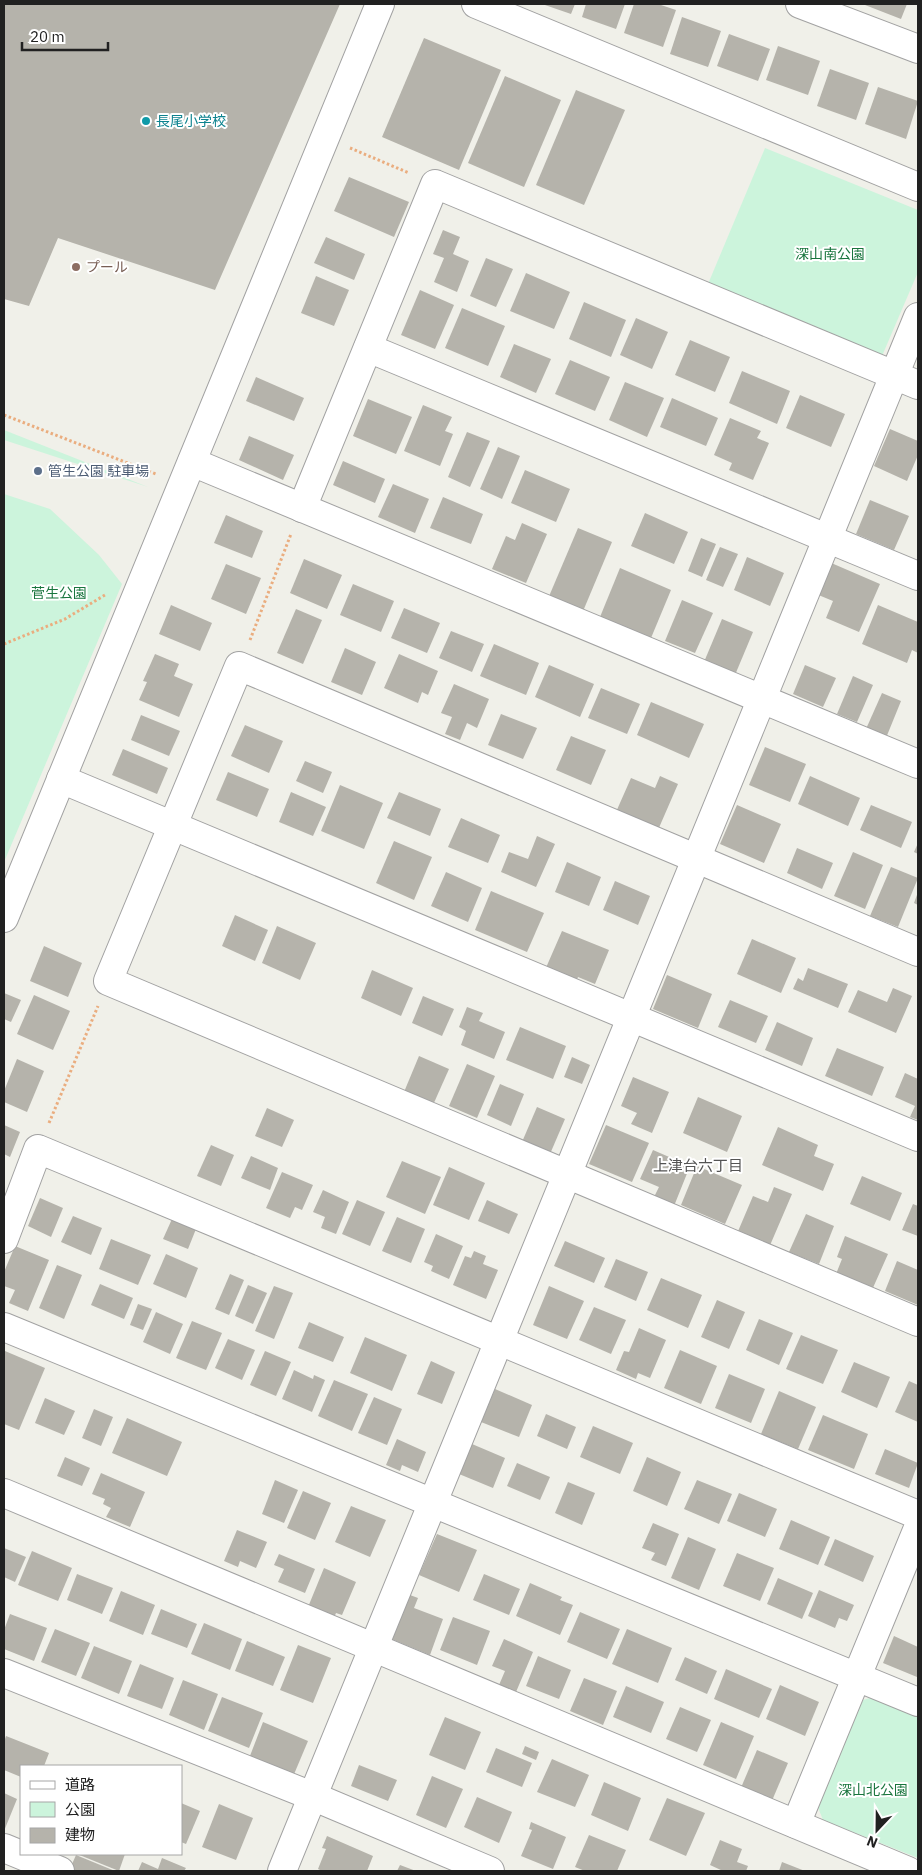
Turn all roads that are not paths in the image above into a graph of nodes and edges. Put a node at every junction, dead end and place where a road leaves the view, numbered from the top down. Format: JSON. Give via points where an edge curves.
{"nodes":[{"id":1,"x":380,"y":4,"type":"edge"},
{"id":2,"x":476,"y":4,"type":"edge"},
{"id":3,"x":800,"y":4,"type":"edge"},
{"id":4,"x":918,"y":49,"type":"edge"},
{"id":5,"x":918,"y":187,"type":"edge"},
{"id":6,"x":918,"y":317,"type":"edge"},
{"id":7,"x":368,"y":348,"type":"junction"},
{"id":8,"x":906,"y":380,"type":"edge"},
{"id":9,"x":187,"y":473,"type":"junction"},
{"id":10,"x":302,"y":508,"type":"junction"},
{"id":11,"x":828,"y":538,"type":"junction"},
{"id":12,"x":918,"y":576,"type":"edge"},
{"id":13,"x":762,"y":699,"type":"junction"},
{"id":14,"x":918,"y":764,"type":"edge"},
{"id":15,"x":61,"y":779,"type":"junction"},
{"id":16,"x":173,"y":826,"type":"junction"},
{"id":17,"x":696,"y":859,"type":"junction"},
{"id":18,"x":4,"y":918,"type":"edge"},
{"id":19,"x":918,"y":952,"type":"edge"},
{"id":20,"x":632,"y":1017,"type":"junction"},
{"id":21,"x":918,"y":1136,"type":"edge"},
{"id":22,"x":567,"y":1174,"type":"junction"},
{"id":23,"x":4,"y":1239,"type":"edge"},
{"id":24,"x":918,"y":1322,"type":"edge"},
{"id":25,"x":4,"y":1327,"type":"edge"},
{"id":26,"x":499,"y":1341,"type":"junction"},
{"id":27,"x":4,"y":1494,"type":"edge"},
{"id":28,"x":433,"y":1502,"type":"junction"},
{"id":29,"x":918,"y":1515,"type":"edge"},
{"id":30,"x":918,"y":1528,"type":"edge"},
{"id":31,"x":373,"y":1648,"type":"junction"},
{"id":32,"x":4,"y":1673,"type":"edge"},
{"id":33,"x":857,"y":1677,"type":"junction"},
{"id":34,"x":918,"y":1702,"type":"edge"},
{"id":35,"x":312,"y":1796,"type":"junction"},
{"id":36,"x":796,"y":1824,"type":"junction"},
{"id":37,"x":4,"y":1848,"type":"edge"},
{"id":38,"x":20,"y":1855,"type":"edge"},
{"id":39,"x":21,"y":1855,"type":"edge"},
{"id":40,"x":60,"y":1871,"type":"edge"},
{"id":41,"x":282,"y":1871,"type":"edge"},
{"id":42,"x":490,"y":1871,"type":"edge"},
{"id":43,"x":908,"y":1871,"type":"edge"}],
"edges":[{"from":1,"to":9,"type":"street"},
{"from":2,"to":5,"type":"street"},
{"from":3,"to":4,"type":"street"},
{"from":6,"to":8,"type":"street"},
{"from":7,"to":8,"type":"street","via":[[435,184]]},
{"from":7,"to":10,"type":"street"},
{"from":7,"to":11,"type":"street"},
{"from":8,"to":11,"type":"street"},
{"from":9,"to":10,"type":"street"},
{"from":9,"to":15,"type":"street"},
{"from":10,"to":13,"type":"street"},
{"from":11,"to":12,"type":"street"},
{"from":11,"to":13,"type":"street"},
{"from":13,"to":14,"type":"street"},
{"from":13,"to":17,"type":"street"},
{"from":15,"to":16,"type":"street"},
{"from":15,"to":18,"type":"street"},
{"from":16,"to":17,"type":"street","via":[[239,666]]},
{"from":16,"to":20,"type":"street"},
{"from":16,"to":22,"type":"street","via":[[108,982]]},
{"from":17,"to":19,"type":"street"},
{"from":17,"to":20,"type":"street"},
{"from":20,"to":21,"type":"street"},
{"from":20,"to":22,"type":"street"},
{"from":22,"to":24,"type":"street"},
{"from":22,"to":26,"type":"street"},
{"from":23,"to":26,"type":"street","via":[[38,1149]]},
{"from":25,"to":28,"type":"street"},
{"from":26,"to":28,"type":"street"},
{"from":26,"to":29,"type":"street"},
{"from":27,"to":31,"type":"street"},
{"from":28,"to":31,"type":"street"},
{"from":28,"to":33,"type":"street"},
{"from":30,"to":33,"type":"street"},
{"from":31,"to":35,"type":"street"},
{"from":31,"to":36,"type":"street"},
{"from":32,"to":35,"type":"street"},
{"from":33,"to":34,"type":"street"},
{"from":33,"to":36,"type":"street"},
{"from":35,"to":41,"type":"street"},
{"from":35,"to":42,"type":"street"},
{"from":36,"to":43,"type":"street"},
{"from":37,"to":38,"type":"street"},
{"from":39,"to":40,"type":"street"}]}
